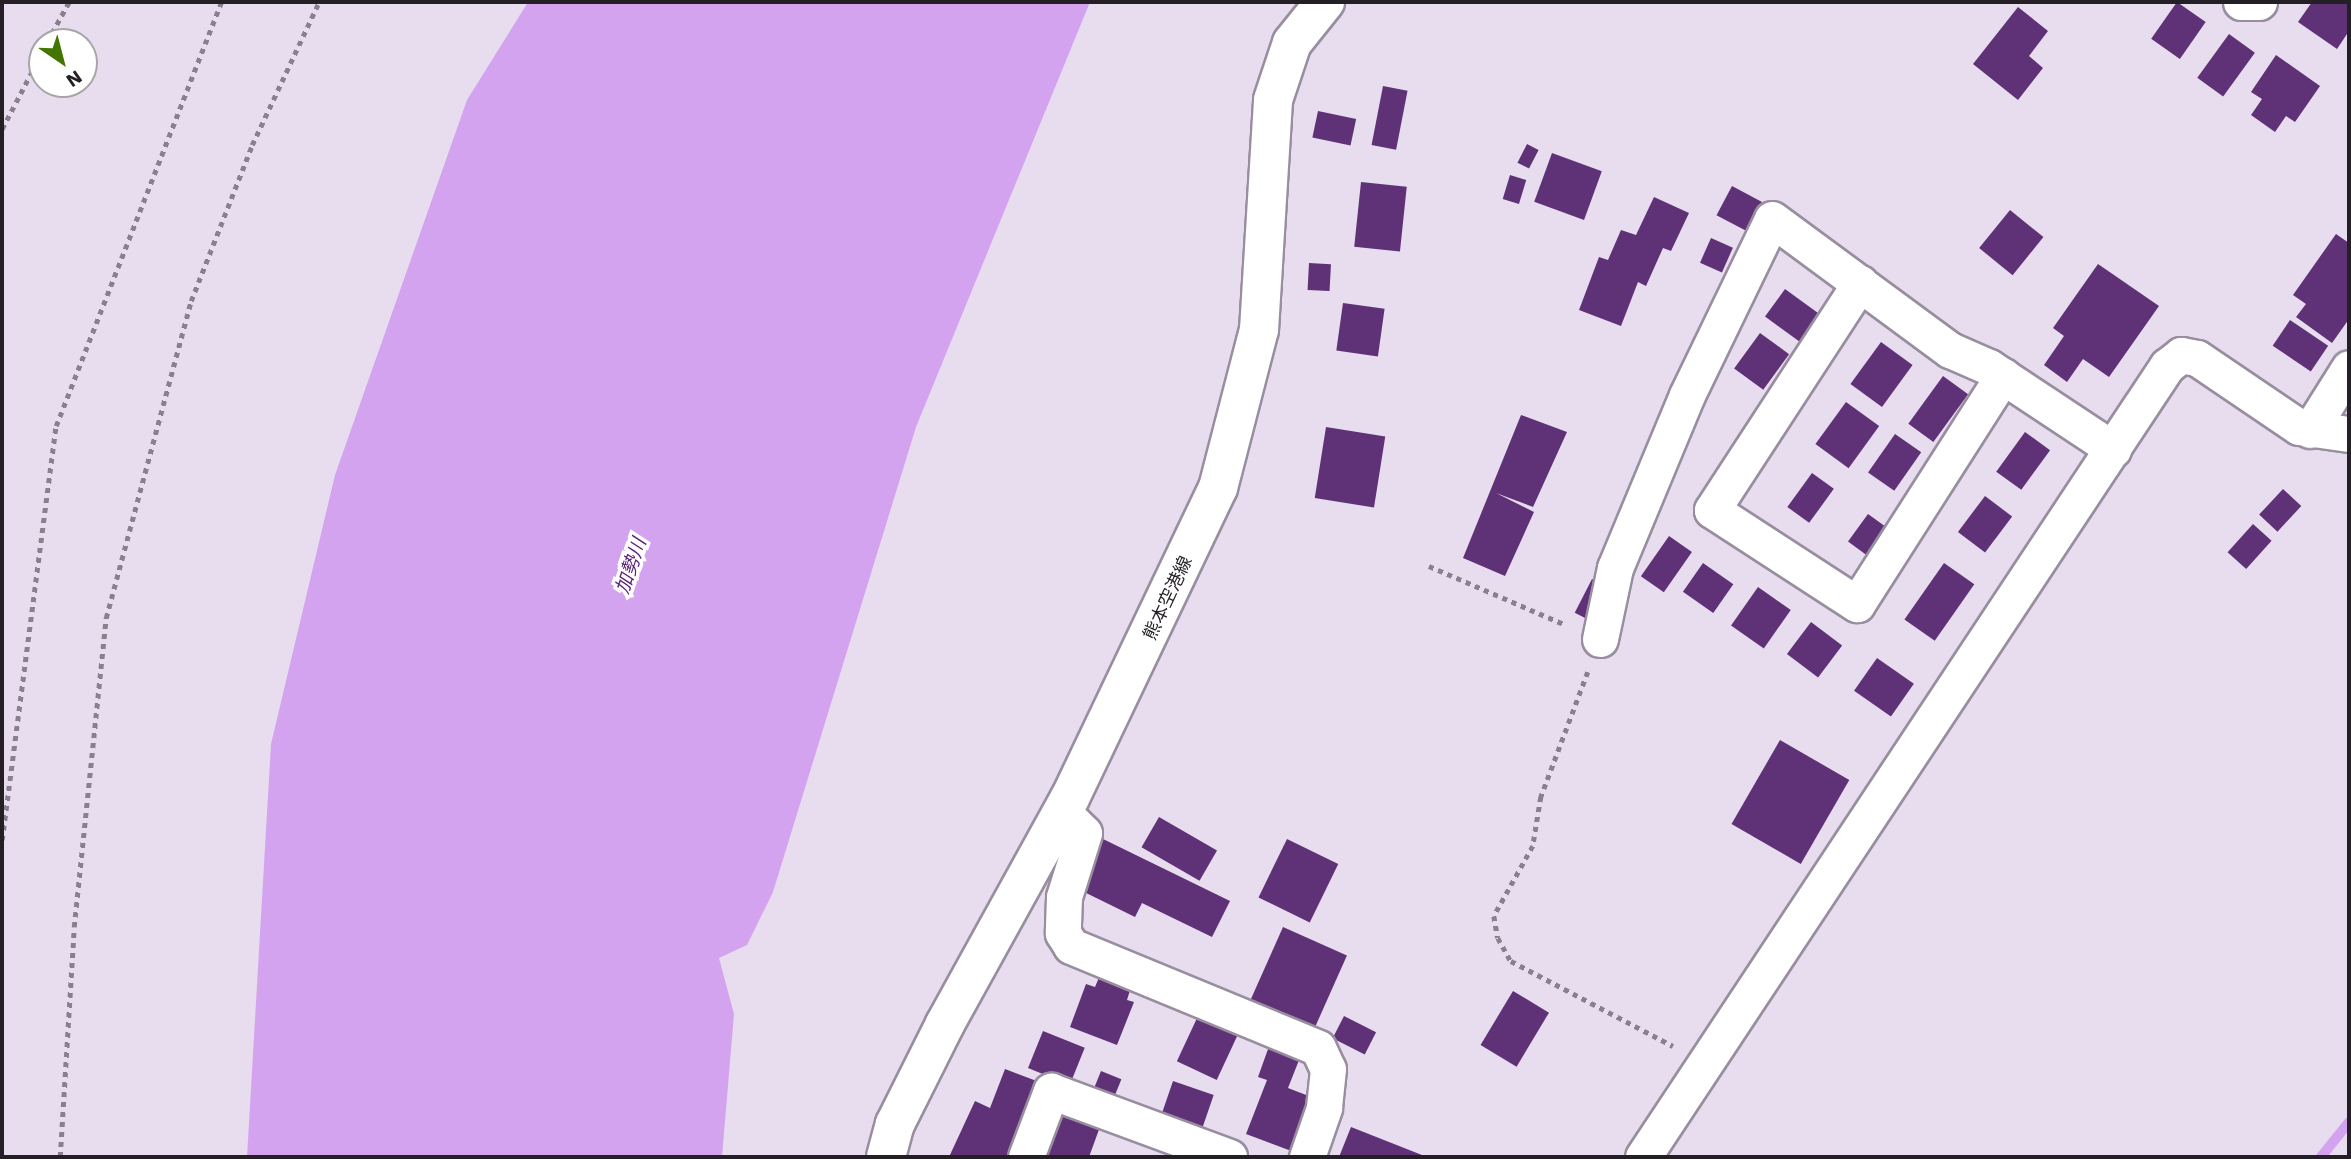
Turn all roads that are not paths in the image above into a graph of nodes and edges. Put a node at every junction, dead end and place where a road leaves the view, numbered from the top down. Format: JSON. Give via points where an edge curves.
{"nodes":[{"id":1,"x":1325,"y":2,"type":"edge"},
{"id":2,"x":2241,"y":2,"type":"edge"},
{"id":3,"x":2259,"y":2,"type":"edge"},
{"id":4,"x":1860,"y":283,"type":"junction"},
{"id":5,"x":2349,"y":368,"type":"edge"},
{"id":6,"x":2003,"y":376,"type":"junction"},
{"id":7,"x":2309,"y":430,"type":"junction"},
{"id":8,"x":2349,"y":434,"type":"edge"},
{"id":9,"x":2113,"y":449,"type":"junction"},
{"id":10,"x":1600,"y":639,"type":"road end"},
{"id":11,"x":1062,"y":811,"type":"junction"},
{"id":12,"x":886,"y":1157,"type":"edge"},
{"id":13,"x":1026,"y":1157,"type":"edge"},
{"id":14,"x":1229,"y":1157,"type":"edge"},
{"id":15,"x":1307,"y":1157,"type":"edge"},
{"id":16,"x":1643,"y":1157,"type":"edge"}],
"edges":[{"from":1,"to":11,"type":"main road","name":"熊本空港線","via":[[1292,43],[1273,100],[1259,330],[1218,488]]},
{"from":2,"to":3,"type":"street"},
{"from":4,"to":6,"type":"street","via":[[1950,350]]},
{"from":4,"to":6,"type":"street","via":[[1712,510],[1834,590],[1857,604]]},
{"from":4,"to":10,"type":"street","via":[[1772,219],[1687,395],[1615,568]]},
{"from":5,"to":7,"type":"street"},
{"from":6,"to":9,"type":"street"},
{"from":7,"to":8,"type":"street"},
{"from":7,"to":9,"type":"street","via":[[2197,358],[2181,355],[2167,366]]},
{"from":9,"to":16,"type":"street"},
{"from":11,"to":12,"type":"main road","name":"熊本空港線","via":[[945,1024],[895,1124]]},
{"from":11,"to":15,"type":"street","via":[[1084,833],[1064,897],[1063,933],[1071,947],[1318,1048],[1328,1069]]},
{"from":13,"to":14,"type":"street","via":[[1051,1091]]}]}
